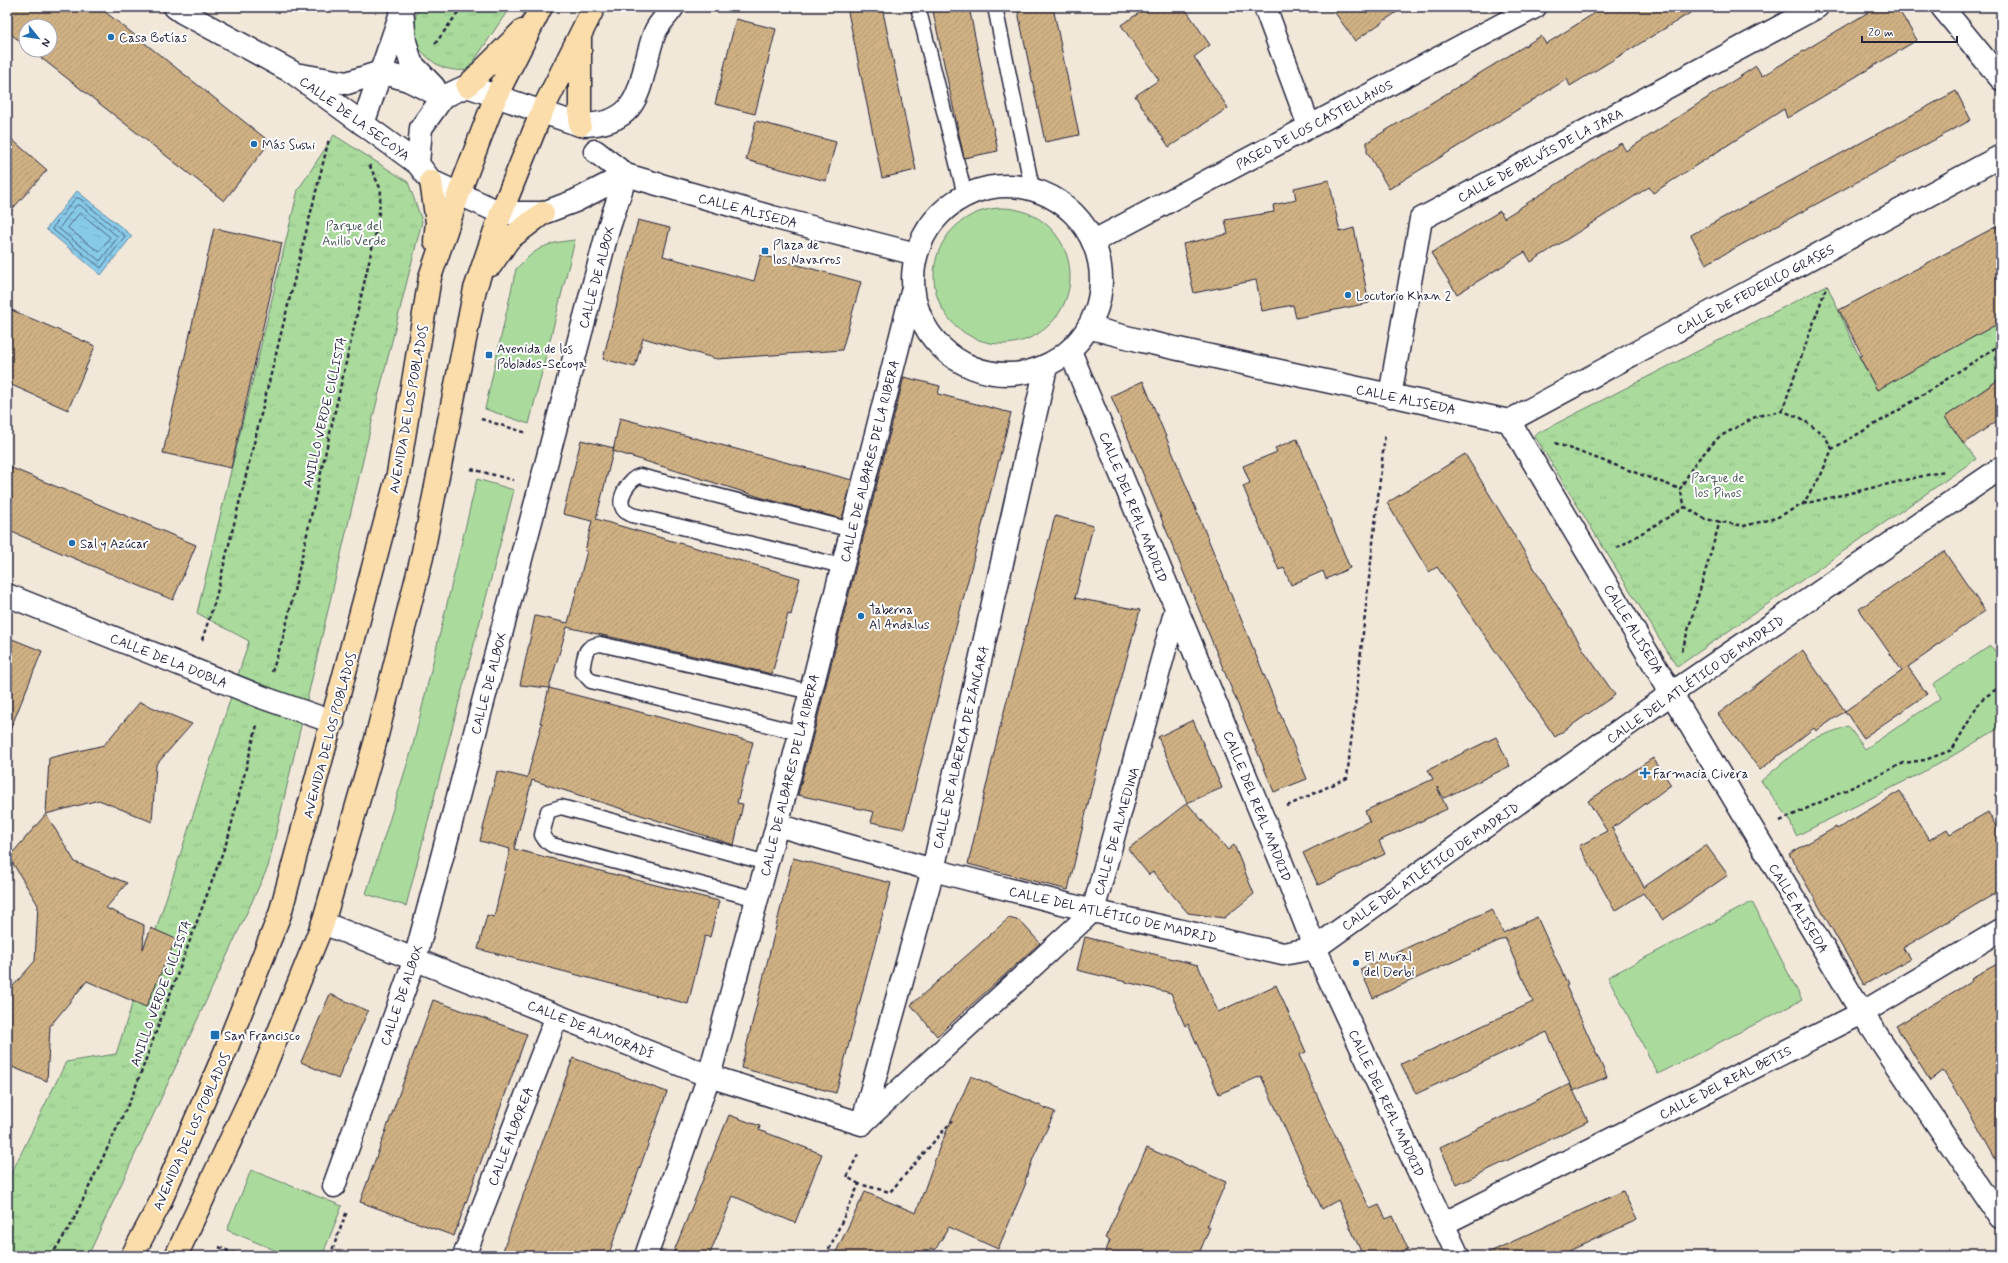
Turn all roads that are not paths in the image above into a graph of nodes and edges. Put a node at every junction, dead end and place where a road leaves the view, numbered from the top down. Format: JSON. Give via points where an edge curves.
{"nodes":[{"id":1,"x":175,"y":7,"type":"edge"},
{"id":2,"x":594,"y":7,"type":"edge"},
{"id":3,"x":673,"y":7,"type":"edge"},
{"id":4,"x":918,"y":7,"type":"edge"},
{"id":5,"x":995,"y":7,"type":"edge"},
{"id":6,"x":1265,"y":7,"type":"edge"},
{"id":7,"x":1535,"y":7,"type":"edge"},
{"id":8,"x":1817,"y":7,"type":"edge"},
{"id":9,"x":1942,"y":7,"type":"edge"},
{"id":10,"x":403,"y":8,"type":"edge"},
{"id":11,"x":538,"y":13,"type":"edge"},
{"id":12,"x":580,"y":31,"type":"junction"},
{"id":13,"x":292,"y":72,"type":"junction"},
{"id":14,"x":381,"y":72,"type":"junction"},
{"id":15,"x":2001,"y":79,"type":"edge"},
{"id":16,"x":467,"y":86,"type":"junction"},
{"id":17,"x":496,"y":96,"type":"junction"},
{"id":18,"x":443,"y":97,"type":"junction"},
{"id":19,"x":542,"y":111,"type":"junction"},
{"id":20,"x":363,"y":124,"type":"junction"},
{"id":21,"x":580,"y":125,"type":"junction"},
{"id":22,"x":1309,"y":126,"type":"junction"},
{"id":23,"x":595,"y":151,"type":"junction"},
{"id":24,"x":2001,"y":156,"type":"edge"},
{"id":25,"x":418,"y":164,"type":"junction"},
{"id":26,"x":626,"y":175,"type":"junction"},
{"id":27,"x":431,"y":181,"type":"junction"},
{"id":28,"x":1032,"y":188,"type":"junction"},
{"id":29,"x":459,"y":193,"type":"junction"},
{"id":30,"x":965,"y":196,"type":"junction"},
{"id":31,"x":574,"y":201,"type":"junction"},
{"id":32,"x":543,"y":212,"type":"junction"},
{"id":33,"x":501,"y":214,"type":"junction"},
{"id":34,"x":1094,"y":241,"type":"junction"},
{"id":35,"x":916,"y":254,"type":"junction"},
{"id":36,"x":430,"y":277,"type":"junction"},
{"id":37,"x":913,"y":288,"type":"junction"},
{"id":38,"x":475,"y":289,"type":"junction"},
{"id":39,"x":1091,"y":328,"type":"junction"},
{"id":40,"x":1070,"y":351,"type":"junction"},
{"id":41,"x":1046,"y":367,"type":"junction"},
{"id":42,"x":1390,"y":396,"type":"junction"},
{"id":43,"x":1509,"y":421,"type":"junction"},
{"id":44,"x":2001,"y":468,"type":"edge"},
{"id":45,"x":852,"y":530,"type":"junction"},
{"id":46,"x":842,"y":566,"type":"junction"},
{"id":47,"x":7,"y":595,"type":"edge"},
{"id":48,"x":1176,"y":609,"type":"junction"},
{"id":49,"x":811,"y":692,"type":"junction"},
{"id":50,"x":1672,"y":693,"type":"junction"},
{"id":51,"x":333,"y":722,"type":"junction"},
{"id":52,"x":800,"y":733,"type":"junction"},
{"id":53,"x":777,"y":825,"type":"junction"},
{"id":54,"x":767,"y":863,"type":"junction"},
{"id":55,"x":933,"y":870,"type":"junction"},
{"id":56,"x":757,"y":900,"type":"junction"},
{"id":57,"x":1093,"y":911,"type":"junction"},
{"id":58,"x":323,"y":923,"type":"junction"},
{"id":59,"x":2001,"y":930,"type":"edge"},
{"id":60,"x":1315,"y":948,"type":"junction"},
{"id":61,"x":415,"y":959,"type":"junction"},
{"id":62,"x":1862,"y":1013,"type":"junction"},
{"id":63,"x":557,"y":1016,"type":"junction"},
{"id":64,"x":709,"y":1076,"type":"junction"},
{"id":65,"x":862,"y":1124,"type":"junction"},
{"id":66,"x":334,"y":1186,"type":"dead end"},
{"id":67,"x":2001,"y":1219,"type":"edge"},
{"id":68,"x":1443,"y":1224,"type":"junction"},
{"id":69,"x":132,"y":1256,"type":"edge"},
{"id":70,"x":176,"y":1256,"type":"edge"},
{"id":71,"x":464,"y":1256,"type":"edge"},
{"id":72,"x":646,"y":1256,"type":"edge"},
{"id":73,"x":1458,"y":1256,"type":"edge"}],
"edges":[{"from":1,"to":13,"type":"street","name":"CALLE DE LA SECOYA"},
{"from":2,"to":12,"type":"main road"},
{"from":3,"to":21,"type":"street","via":[[656,31],[641,87],[632,106],[617,118],[598,125]]},
{"from":4,"to":30,"type":"lane"},
{"from":5,"to":28,"type":"lane"},
{"from":6,"to":22,"type":"street"},
{"from":7,"to":22,"type":"street","name":"PASEO DE LOS CASTELLANOS"},
{"from":8,"to":42,"type":"street","name":"CALLE DE BELVÍS DE LA JARA","via":[[1421,219]]},
{"from":9,"to":15,"type":"street"},
{"from":10,"to":14,"type":"street"},
{"from":10,"to":18,"type":"street","via":[[405,41],[411,63]]},
{"from":11,"to":16,"type":"main road"},
{"from":11,"to":17,"type":"main road","name":"AVENIDA DE LOS POBLADOS"},
{"from":12,"to":19,"type":"main road"},
{"from":12,"to":21,"type":"main road"},
{"from":13,"to":14,"type":"street","name":"CALLE DE LA SECOYA","via":[[347,83]]},
{"from":13,"to":20,"type":"street","name":"CALLE DE LA SECOYA"},
{"from":14,"to":18,"type":"street","via":[[408,80]]},
{"from":14,"to":20,"type":"street"},
{"from":16,"to":17,"type":"street"},
{"from":16,"to":18,"type":"street"},
{"from":17,"to":19,"type":"street"},
{"from":17,"to":29,"type":"main road","name":"AVENIDA DE LOS POBLADOS"},
{"from":18,"to":25,"type":"street","via":[[421,128]]},
{"from":19,"to":21,"type":"street"},
{"from":19,"to":33,"type":"main road"},
{"from":20,"to":25,"type":"street","name":"CALLE DE LA SECOYA"},
{"from":21,"to":23,"type":"street"},
{"from":22,"to":34,"type":"street","name":"PASEO DE LOS CASTELLANOS"},
{"from":23,"to":26,"type":"street","name":"CALLE ALISEDA"},
{"from":23,"to":31,"type":"street","via":[[593,175]]},
{"from":24,"to":43,"type":"street","name":"CALLE DE FEDERICO GRASES"},
{"from":25,"to":27,"type":"street"},
{"from":26,"to":31,"type":"street"},
{"from":26,"to":35,"type":"street","name":"CALLE ALISEDA","via":[[772,217]]},
{"from":26,"to":61,"type":"street","name":"CALLE DE ALBOX","via":[[608,230]]},
{"from":27,"to":29,"type":"street"},
{"from":27,"to":36,"type":"main road","via":[[437,222]]},
{"from":28,"to":30,"type":"street","via":[[1010,185],[986,188]]},
{"from":28,"to":34,"type":"street","via":[[1063,204],[1079,218]]},
{"from":29,"to":33,"type":"street"},
{"from":29,"to":36,"type":"main road","name":"AVENIDA DE LOS POBLADOS"},
{"from":30,"to":35,"type":"street","via":[[939,215],[927,230]]},
{"from":31,"to":32,"type":"street"},
{"from":32,"to":33,"type":"street"},
{"from":32,"to":38,"type":"main road","via":[[509,239]]},
{"from":33,"to":38,"type":"main road"},
{"from":34,"to":39,"type":"street","via":[[1101,267],[1101,295]]},
{"from":35,"to":37,"type":"street"},
{"from":36,"to":51,"type":"main road","name":"AVENIDA DE LOS POBLADOS","via":[[398,474]]},
{"from":37,"to":41,"type":"street","via":[[920,317],[936,343],[959,362],[987,373],[1017,375]]},
{"from":37,"to":45,"type":"street","name":"CALLE DE ALBARES DE LA RIBERA"},
{"from":38,"to":58,"type":"main road","via":[[422,557],[375,743]]},
{"from":39,"to":40,"type":"street"},
{"from":39,"to":42,"type":"street","name":"CALLE ALISEDA"},
{"from":40,"to":41,"type":"street"},
{"from":40,"to":48,"type":"street","name":"CALLE DEL REAL MADRID"},
{"from":41,"to":55,"type":"street","name":"CALLE DE ALBERCA DE ZÁNCARA"},
{"from":42,"to":43,"type":"street","name":"CALLE ALISEDA"},
{"from":43,"to":50,"type":"street","name":"CALLE ALISEDA"},
{"from":44,"to":50,"type":"street","name":"CALLE DEL ATLÉTICO DE MADRID"},
{"from":45,"to":46,"type":"street","name":"CALLE DE ALBARES DE LA RIBERA"},
{"from":45,"to":46,"type":"lane","via":[[640,476],[627,483],[621,502],[624,510],[632,515]]},
{"from":46,"to":49,"type":"street","name":"CALLE DE ALBARES DE LA RIBERA"},
{"from":47,"to":51,"type":"street","name":"CALLE DE LA DOBLA","via":[[264,698]]},
{"from":48,"to":57,"type":"street","name":"CALLE DE ALMEDINA"},
{"from":48,"to":60,"type":"street","name":"CALLE DEL REAL MADRID"},
{"from":49,"to":52,"type":"street","name":"CALLE DE ALBARES DE LA RIBERA"},
{"from":49,"to":52,"type":"lane","via":[[600,644],[592,645],[586,650],[582,671],[591,681]]},
{"from":50,"to":60,"type":"street","name":"CALLE DEL ATLÉTICO DE MADRID"},
{"from":50,"to":62,"type":"street","name":"CALLE ALISEDA"},
{"from":51,"to":69,"type":"main road","name":"AVENIDA DE LOS POBLADOS","via":[[280,914],[226,1052],[158,1207]]},
{"from":52,"to":53,"type":"street","name":"CALLE DE ALBARES DE LA RIBERA"},
{"from":53,"to":54,"type":"street","name":"CALLE DE ALBARES DE LA RIBERA"},
{"from":53,"to":55,"type":"street","name":"CALLE DEL ATLÉTICO DE MADRID"},
{"from":54,"to":56,"type":"street","name":"CALLE DE ALBARES DE LA RIBERA"},
{"from":54,"to":56,"type":"lane","via":[[561,807],[548,811],[543,829],[542,835],[552,845]]},
{"from":55,"to":57,"type":"street","name":"CALLE DEL ATLÉTICO DE MADRID"},
{"from":55,"to":65,"type":"street","name":"CALLE DE ALBERCA DE ZÁNCARA"},
{"from":56,"to":64,"type":"street","name":"CALLE DE ALBARES DE LA RIBERA"},
{"from":57,"to":60,"type":"street","name":"CALLE DEL ATLÉTICO DE MADRID","via":[[1283,954]]},
{"from":57,"to":65,"type":"street","name":"CALLE DE ALMEDINA"},
{"from":58,"to":61,"type":"street","name":"CALLE DE ALMORADÍ"},
{"from":58,"to":70,"type":"main road","via":[[263,1071]]},
{"from":59,"to":62,"type":"street","name":"CALLE DEL REAL BETIS"},
{"from":60,"to":68,"type":"street","name":"CALLE DEL REAL MADRID"},
{"from":61,"to":63,"type":"street","name":"CALLE DE ALMORADÍ"},
{"from":61,"to":66,"type":"street","name":"CALLE DE ALBOX"},
{"from":62,"to":67,"type":"street","name":"CALLE ALISEDA"},
{"from":62,"to":68,"type":"street","name":"CALLE DEL REAL BETIS"},
{"from":63,"to":64,"type":"street","name":"CALLE DE ALMORADÍ"},
{"from":63,"to":71,"type":"street","name":"CALLE ALBOREA"},
{"from":64,"to":65,"type":"street","name":"CALLE DE ALMORADÍ"},
{"from":64,"to":72,"type":"street","name":"CALLE DE ALBARES DE LA RIBERA"},
{"from":68,"to":73,"type":"street","name":"CALLE DEL REAL MADRID"}]}
